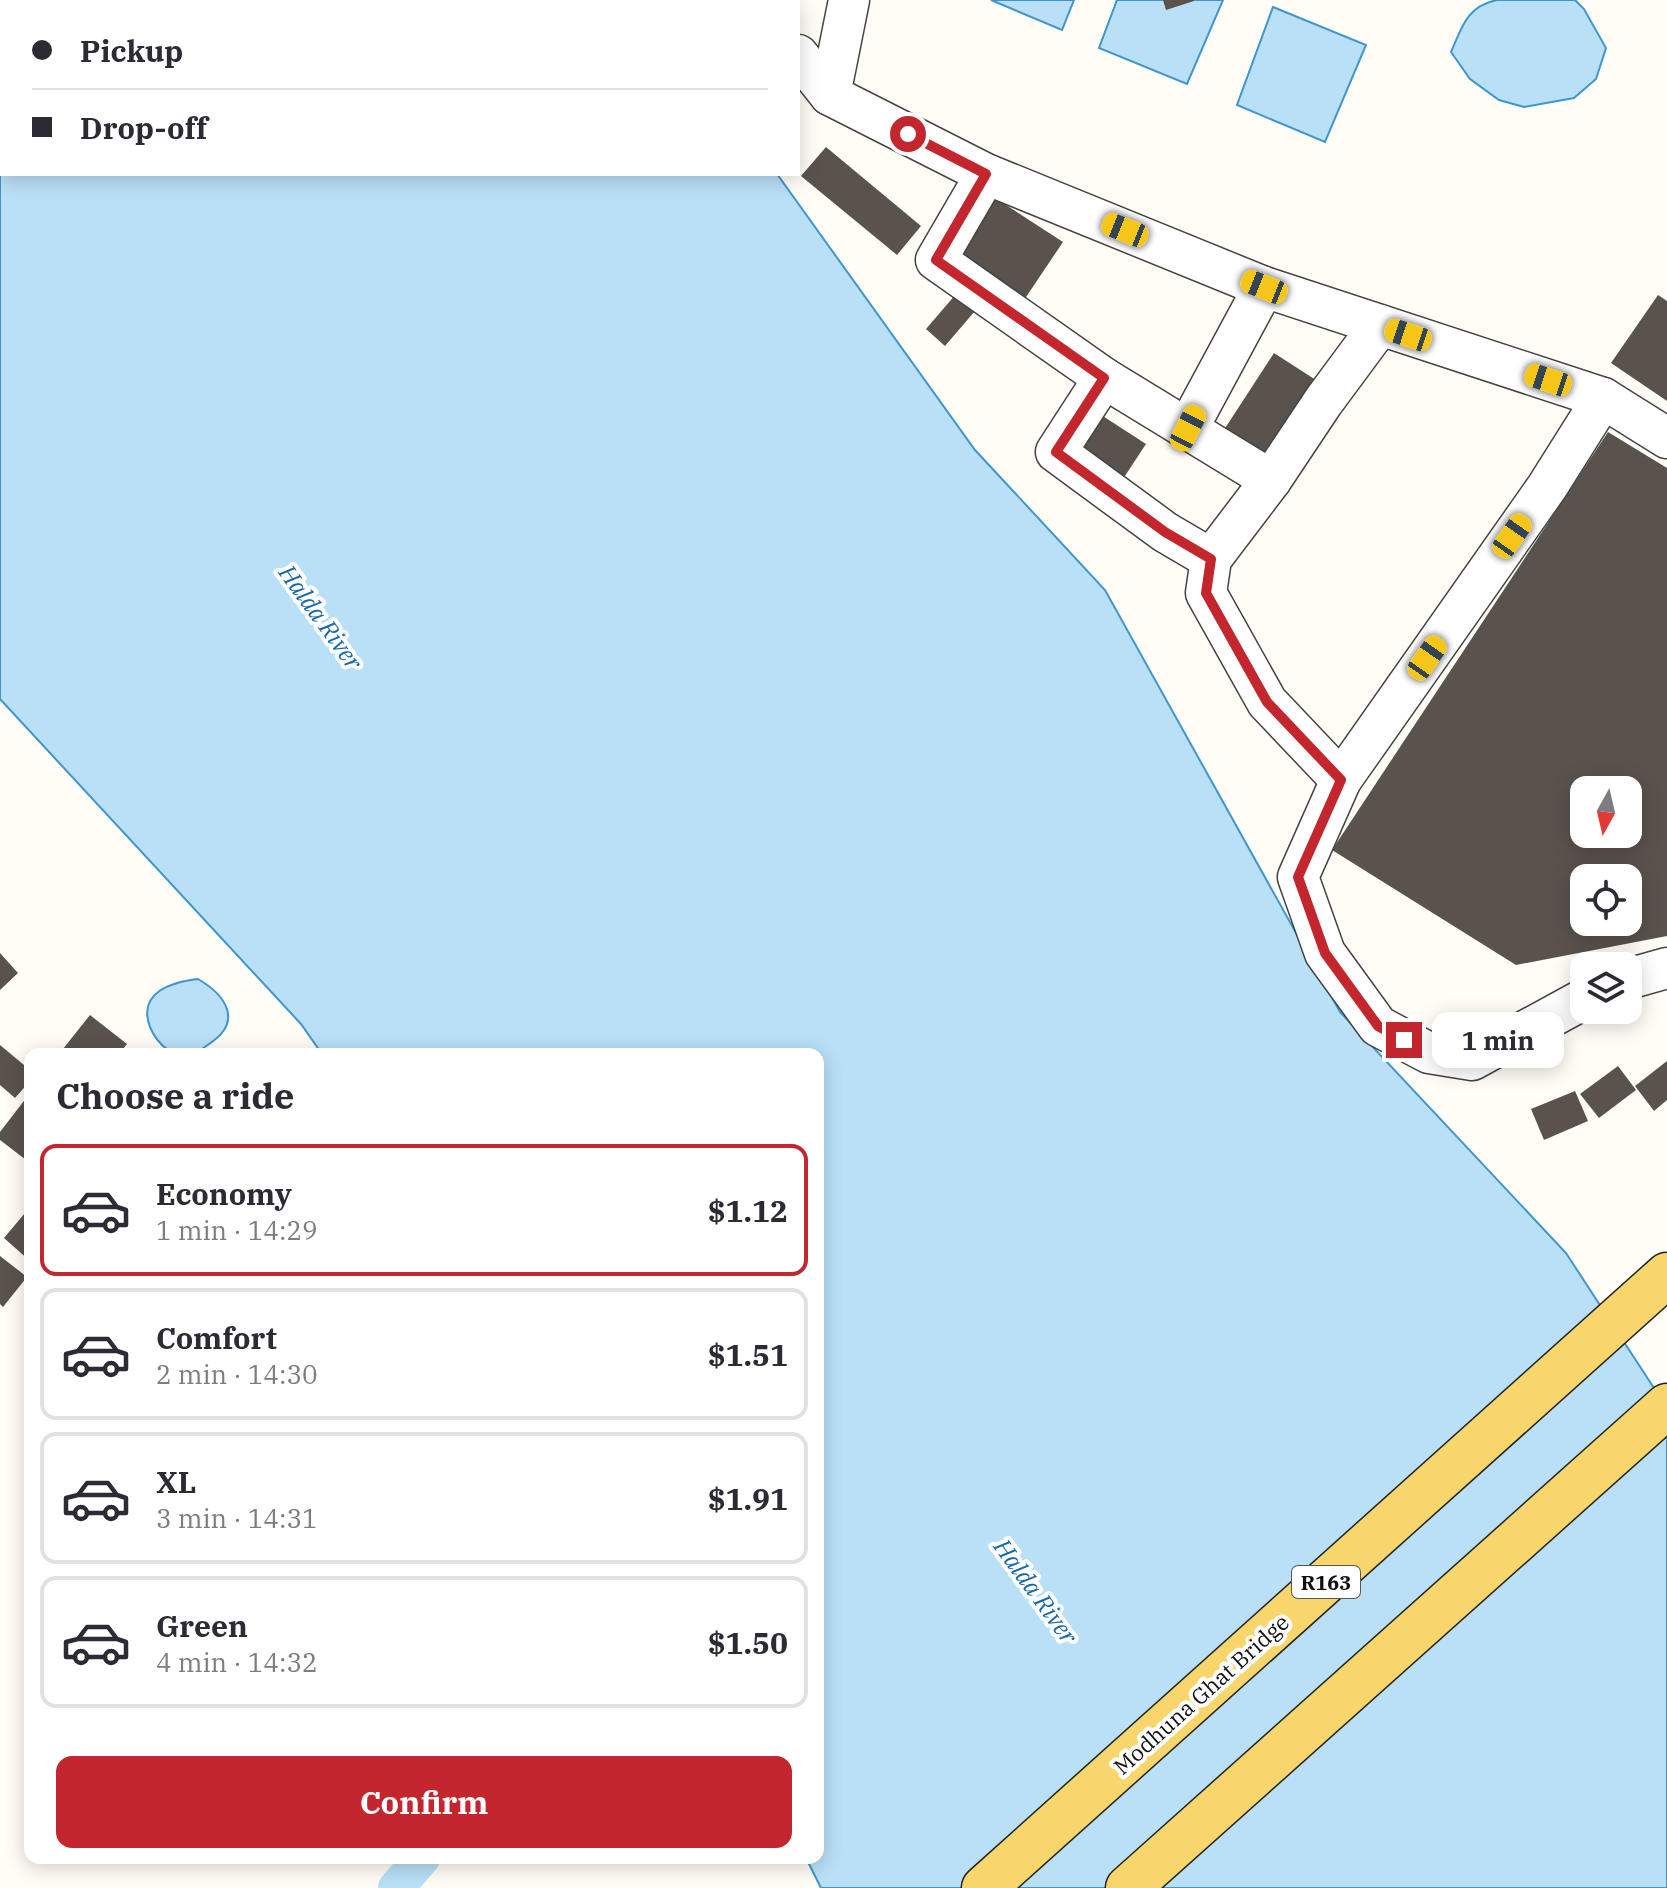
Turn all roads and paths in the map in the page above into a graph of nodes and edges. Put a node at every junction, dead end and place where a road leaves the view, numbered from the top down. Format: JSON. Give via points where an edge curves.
{"nodes":[{"id":1,"x":849,"y":0,"type":"edge"},
{"id":2,"x":800,"y":58,"type":"edge"},
{"id":3,"x":830,"y":95,"type":"junction"},
{"id":4,"x":986,"y":174,"type":"junction"},
{"id":5,"x":1264,"y":287,"type":"junction"},
{"id":6,"x":1380,"y":325,"type":"junction"},
{"id":7,"x":1104,"y":378,"type":"junction"},
{"id":8,"x":1603,"y":398,"type":"junction"},
{"id":9,"x":1188,"y":428,"type":"junction"},
{"id":10,"x":1667,"y":438,"type":"edge"},
{"id":11,"x":1271,"y":480,"type":"junction"},
{"id":12,"x":1211,"y":559,"type":"junction"},
{"id":13,"x":1341,"y":780,"type":"junction"},
{"id":14,"x":1667,"y":968,"type":"edge"},
{"id":15,"x":1642,"y":975,"type":"edge"},
{"id":16,"x":1570,"y":1007,"type":"edge"},
{"id":17,"x":1667,"y":1275,"type":"edge"},
{"id":18,"x":1667,"y":1406,"type":"edge"},
{"id":19,"x":984,"y":1888,"type":"edge"},
{"id":20,"x":1128,"y":1888,"type":"edge"}],
"edges":[{"from":1,"to":3,"type":"street"},
{"from":2,"to":3,"type":"street"},
{"from":3,"to":4,"type":"street"},
{"from":4,"to":5,"type":"street"},
{"from":4,"to":7,"type":"street","via":[[936,260]]},
{"from":5,"to":6,"type":"street"},
{"from":5,"to":9,"type":"street"},
{"from":6,"to":8,"type":"street"},
{"from":6,"to":11,"type":"street"},
{"from":7,"to":9,"type":"street"},
{"from":7,"to":12,"type":"street","via":[[1056,452]]},
{"from":8,"to":10,"type":"street"},
{"from":8,"to":13,"type":"street","via":[[1547,487]]},
{"from":9,"to":11,"type":"street"},
{"from":11,"to":12,"type":"street"},
{"from":12,"to":13,"type":"street","via":[[1206,593],[1267,702]]},
{"from":13,"to":16,"type":"street","via":[[1298,877],[1325,953],[1378,1026],[1429,1053],[1472,1060]]},
{"from":14,"to":15,"type":"street"},
{"from":17,"to":19,"type":"main road","name":"Modhuna Ghat Bridge","number":"R163"},
{"from":18,"to":20,"type":"main road"}]}
